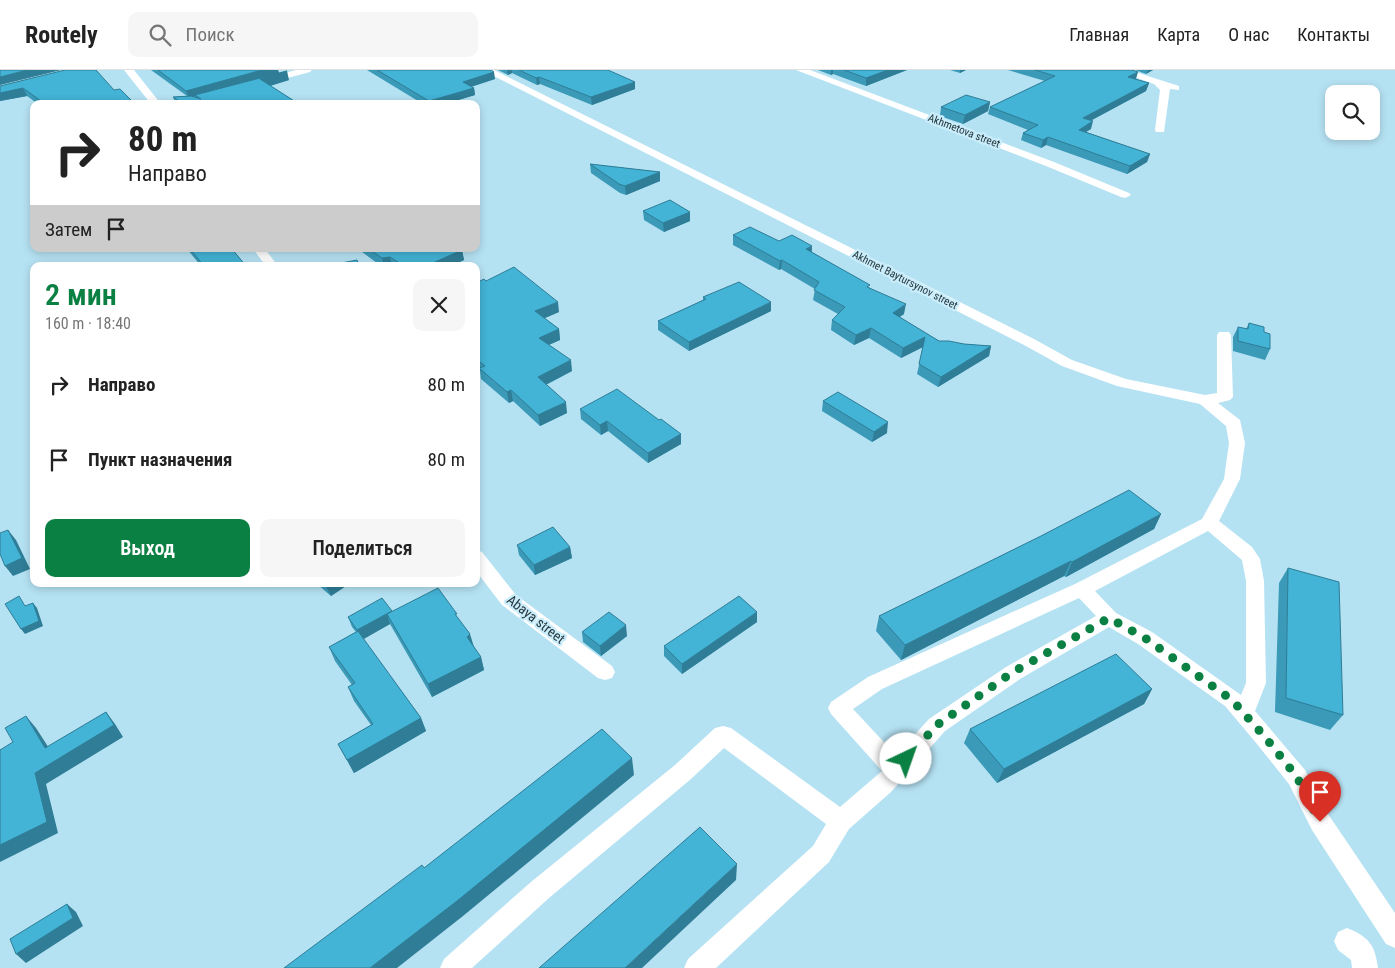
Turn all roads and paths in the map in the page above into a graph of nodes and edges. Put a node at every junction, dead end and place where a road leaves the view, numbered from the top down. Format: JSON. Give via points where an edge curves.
{"nodes":[{"id":1,"x":128,"y":70,"type":"edge"},
{"id":2,"x":308,"y":70,"type":"edge"},
{"id":3,"x":487,"y":70,"type":"edge"},
{"id":4,"x":801,"y":70,"type":"edge"},
{"id":5,"x":1120,"y":70,"type":"edge"},
{"id":6,"x":1157,"y":82,"type":"junction"},
{"id":7,"x":251,"y":85,"type":"edge"},
{"id":8,"x":1176,"y":88,"type":"dead end"},
{"id":9,"x":153,"y":100,"type":"edge"},
{"id":10,"x":1160,"y":130,"type":"dead end"},
{"id":11,"x":1125,"y":195,"type":"dead end"},
{"id":12,"x":261,"y":252,"type":"edge"},
{"id":13,"x":269,"y":262,"type":"edge"},
{"id":14,"x":1224,"y":335,"type":"dead end"},
{"id":15,"x":1225,"y":397,"type":"junction"},
{"id":16,"x":1205,"y":400,"type":"junction"},
{"id":17,"x":1234,"y":424,"type":"junction"},
{"id":18,"x":1209,"y":523,"type":"junction"},
{"id":19,"x":480,"y":562,"type":"edge"},
{"id":20,"x":1082,"y":589,"type":"junction"},
{"id":21,"x":1109,"y":618,"type":"junction"},
{"id":22,"x":605,"y":672,"type":"dead end"},
{"id":23,"x":1244,"y":713,"type":"junction"},
{"id":24,"x":896,"y":770,"type":"junction"},
{"id":25,"x":842,"y":821,"type":"junction"},
{"id":26,"x":1395,"y":935,"type":"edge"},
{"id":27,"x":1347,"y":941,"type":"dead end"},
{"id":28,"x":453,"y":968,"type":"edge"},
{"id":29,"x":697,"y":968,"type":"edge"},
{"id":30,"x":1365,"y":968,"type":"edge"}],
"edges":[{"from":1,"to":9,"type":"street"},
{"from":2,"to":7,"type":"street"},
{"from":3,"to":16,"type":"street","name":"Akhmet Baytursynov street","via":[[1067,363],[1122,383]]},
{"from":4,"to":11,"type":"street","name":"Akhmetova street"},
{"from":5,"to":6,"type":"street"},
{"from":6,"to":8,"type":"street"},
{"from":6,"to":10,"type":"street","via":[[1165,89]]},
{"from":12,"to":13,"type":"street"},
{"from":14,"to":15,"type":"street"},
{"from":15,"to":16,"type":"street"},
{"from":15,"to":17,"type":"street","via":[[1235,418]]},
{"from":16,"to":17,"type":"street","name":"Akhmet Baytursynov street"},
{"from":17,"to":18,"type":"street","via":[[1237,443],[1232,479]]},
{"from":18,"to":20,"type":"street"},
{"from":18,"to":23,"type":"street","via":[[1246,552],[1251,560],[1256,683]]},
{"from":19,"to":22,"type":"street","name":"Abaya street","via":[[509,600]]},
{"from":20,"to":21,"type":"street"},
{"from":20,"to":24,"type":"street","via":[[875,683],[838,708]]},
{"from":21,"to":23,"type":"street","via":[[1145,638],[1232,700]]},
{"from":21,"to":24,"type":"street","via":[[1013,672],[937,725]]},
{"from":23,"to":26,"type":"street","via":[[1297,777],[1320,822]]},
{"from":24,"to":25,"type":"street"},
{"from":25,"to":28,"type":"street","via":[[723,735]]},
{"from":25,"to":29,"type":"street","via":[[821,854]]},
{"from":27,"to":30,"type":"street","via":[[1363,953]]}]}
